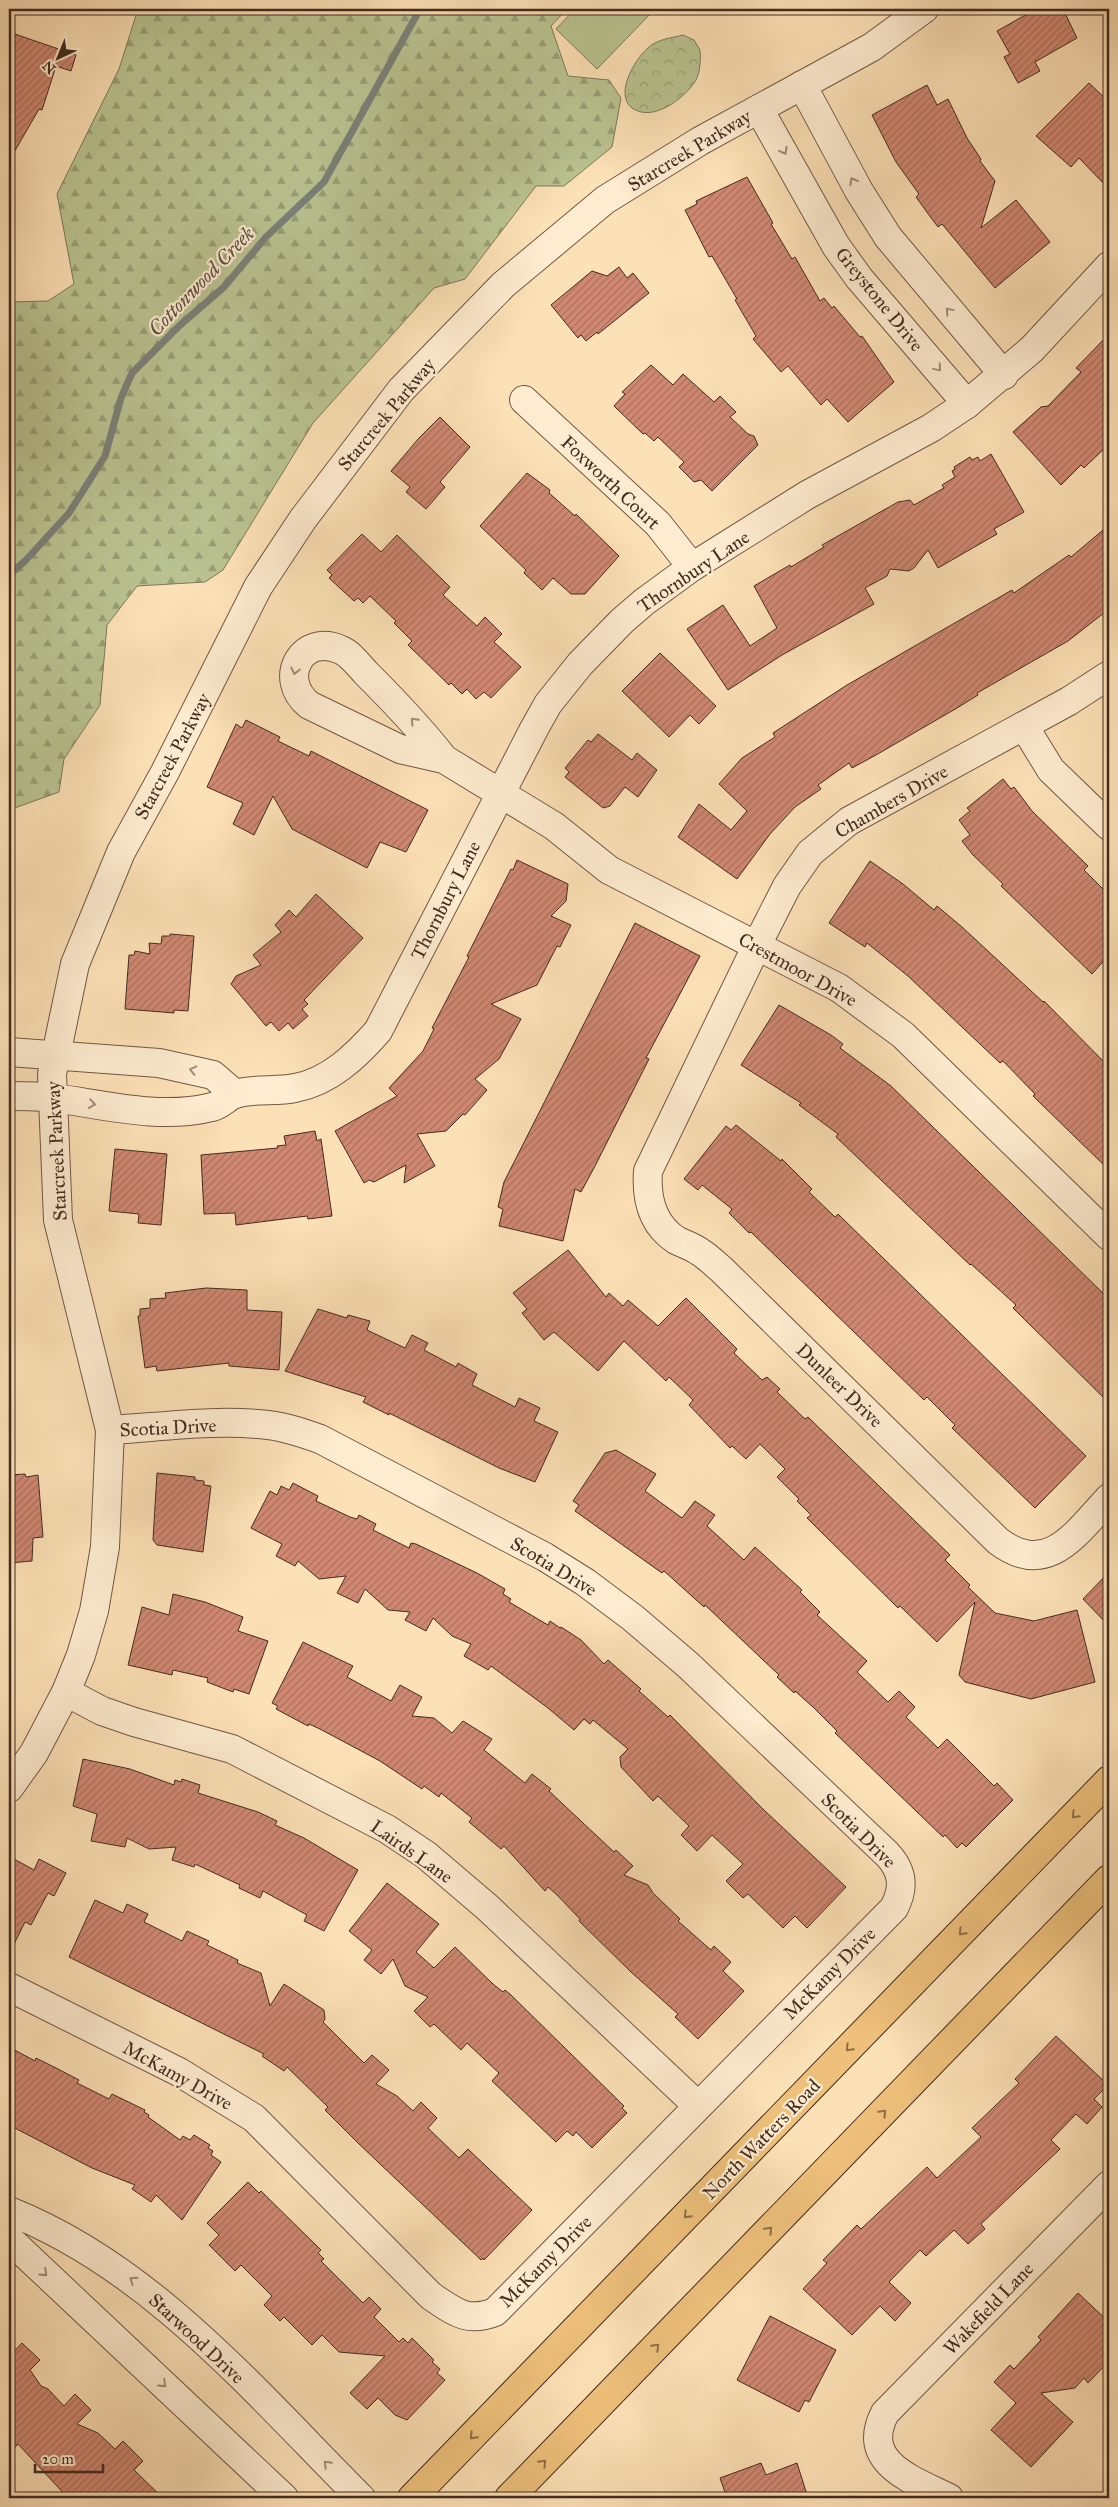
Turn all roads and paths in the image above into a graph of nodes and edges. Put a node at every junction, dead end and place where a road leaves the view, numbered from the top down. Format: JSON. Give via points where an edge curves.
{"nodes":[{"id":1,"x":924,"y":9,"type":"edge"},
{"id":2,"x":802,"y":85,"type":"junction"},
{"id":3,"x":759,"y":109,"type":"junction"},
{"id":4,"x":1109,"y":266,"type":"edge"},
{"id":5,"x":1004,"y":375,"type":"junction"},
{"id":6,"x":524,"y":400,"type":"dead end"},
{"id":7,"x":967,"y":404,"type":"junction"},
{"id":8,"x":692,"y":567,"type":"junction"},
{"id":9,"x":1109,"y":675,"type":"edge"},
{"id":10,"x":1024,"y":726,"type":"junction"},
{"id":11,"x":444,"y":759,"type":"junction"},
{"id":12,"x":499,"y":793,"type":"junction"},
{"id":13,"x":1109,"y":826,"type":"edge"},
{"id":14,"x":757,"y":945,"type":"junction"},
{"id":15,"x":9,"y":1052,"type":"edge"},
{"id":16,"x":56,"y":1055,"type":"junction"},
{"id":17,"x":235,"y":1094,"type":"junction"},
{"id":18,"x":9,"y":1096,"type":"edge"},
{"id":19,"x":52,"y":1098,"type":"junction"},
{"id":20,"x":651,"y":1209,"type":"joint"},
{"id":21,"x":1109,"y":1236,"type":"edge"},
{"id":22,"x":110,"y":1430,"type":"junction"},
{"id":23,"x":1109,"y":1498,"type":"edge"},
{"id":24,"x":66,"y":1692,"type":"junction"},
{"id":25,"x":1109,"y":1780,"type":"edge"},
{"id":26,"x":9,"y":1788,"type":"edge"},
{"id":27,"x":1109,"y":1880,"type":"edge"},
{"id":28,"x":902,"y":1886,"type":"joint"},
{"id":29,"x":9,"y":1987,"type":"edge"},
{"id":30,"x":698,"y":2106,"type":"junction"},
{"id":31,"x":1109,"y":2185,"type":"edge"},
{"id":32,"x":9,"y":2211,"type":"edge"},
{"id":33,"x":9,"y":2239,"type":"edge"},
{"id":34,"x":284,"y":2498,"type":"edge"},
{"id":35,"x":361,"y":2498,"type":"edge"},
{"id":36,"x":412,"y":2498,"type":"edge"},
{"id":37,"x":509,"y":2498,"type":"edge"},
{"id":38,"x":949,"y":2498,"type":"edge"}],
"edges":[{"from":1,"to":2,"type":"street","name":"Starcreek Parkway","via":[[872,47]]},
{"from":2,"to":3,"type":"street","name":"Starcreek Parkway"},
{"from":5,"to":2,"type":"street","one_way":true,"via":[[880,225]]},
{"from":3,"to":7,"type":"street","name":"Greystone Drive","one_way":true,"via":[[836,246],[859,278]]},
{"from":3,"to":16,"type":"street","name":"Starcreek Parkway","via":[[700,140],[606,200],[503,285],[401,390],[314,504],[258,587],[121,852],[74,964]]},
{"from":4,"to":5,"type":"street","name":"Thornbury Lane"},
{"from":5,"to":7,"type":"street","name":"Thornbury Lane"},
{"from":6,"to":8,"type":"street","name":"Foxworth Court","via":[[658,524]]},
{"from":7,"to":8,"type":"street","name":"Thornbury Lane","via":[[931,428],[807,495]]},
{"from":8,"to":12,"type":"street","name":"Thornbury Lane","via":[[622,621],[580,664],[548,704]]},
{"from":9,"to":10,"type":"street","name":"Chambers Drive"},
{"from":10,"to":13,"type":"street","via":[[1052,770]]},
{"from":10,"to":14,"type":"street","name":"Chambers Drive","via":[[850,821],[810,853],[787,886]]},
{"from":11,"to":11,"type":"street","name":"Crestmoor Drive","one_way":true,"via":[[417,724],[344,650],[317,646],[308,650],[296,664],[295,689],[309,705],[400,749]]},
{"from":11,"to":12,"type":"street","name":"Crestmoor Drive"},
{"from":12,"to":14,"type":"street","name":"Crestmoor Drive","via":[[554,826],[610,870]]},
{"from":12,"to":17,"type":"street","name":"Thornbury Lane","via":[[378,1031],[338,1069],[303,1086]]},
{"from":14,"to":20,"type":"street","name":"Chambers Drive","via":[[648,1171]]},
{"from":14,"to":21,"type":"street","name":"Crestmoor Drive","via":[[840,988],[903,1035]]},
{"from":15,"to":16,"type":"street"},
{"from":17,"to":16,"type":"street","one_way":true,"via":[[213,1075],[196,1071],[158,1063]]},
{"from":16,"to":19,"type":"street","name":"Starcreek Parkway"},
{"from":19,"to":17,"type":"street","name":"Thornbury Lane","one_way":true,"via":[[142,1111],[182,1111],[214,1107]]},
{"from":18,"to":19,"type":"street","name":"Thornbury Lane"},
{"from":19,"to":22,"type":"street","name":"Starcreek Parkway","via":[[58,1220]]},
{"from":20,"to":23,"type":"street","name":"Dunleer Drive","via":[[661,1226],[675,1239],[701,1252],[721,1270],[1010,1550],[1032,1555],[1054,1551],[1067,1543]]},
{"from":22,"to":24,"type":"street","name":"Starcreek Parkway","via":[[106,1548],[94,1611]]},
{"from":22,"to":28,"type":"street","name":"Scotia Drive","via":[[216,1424],[268,1425],[290,1429],[320,1439],[546,1557],[633,1618],[688,1665],[887,1854],[900,1874]]},
{"from":24,"to":26,"type":"street","name":"Starcreek Parkway","via":[[34,1753]]},
{"from":24,"to":30,"type":"street","name":"Lairds Lane","via":[[134,1722],[232,1749],[387,1829],[426,1856],[487,1908]]},
{"from":25,"to":36,"type":"main road","name":"North Watters Road","one_way":true},
{"from":37,"to":27,"type":"main road","one_way":true},
{"from":28,"to":30,"type":"street","name":"McKamy Drive","via":[[894,1908]]},
{"from":29,"to":30,"type":"street","name":"McKamy Drive","via":[[179,2072],[254,2118],[432,2296],[458,2314],[470,2317],[495,2312]]},
{"from":31,"to":38,"type":"street","name":"Wakefield Lane","via":[[885,2413],[877,2438],[886,2462]]},
{"from":35,"to":32,"type":"street","name":"Starwood Drive","one_way":true,"via":[[216,2353],[142,2286],[47,2226]]},
{"from":33,"to":34,"type":"street","one_way":true}]}
